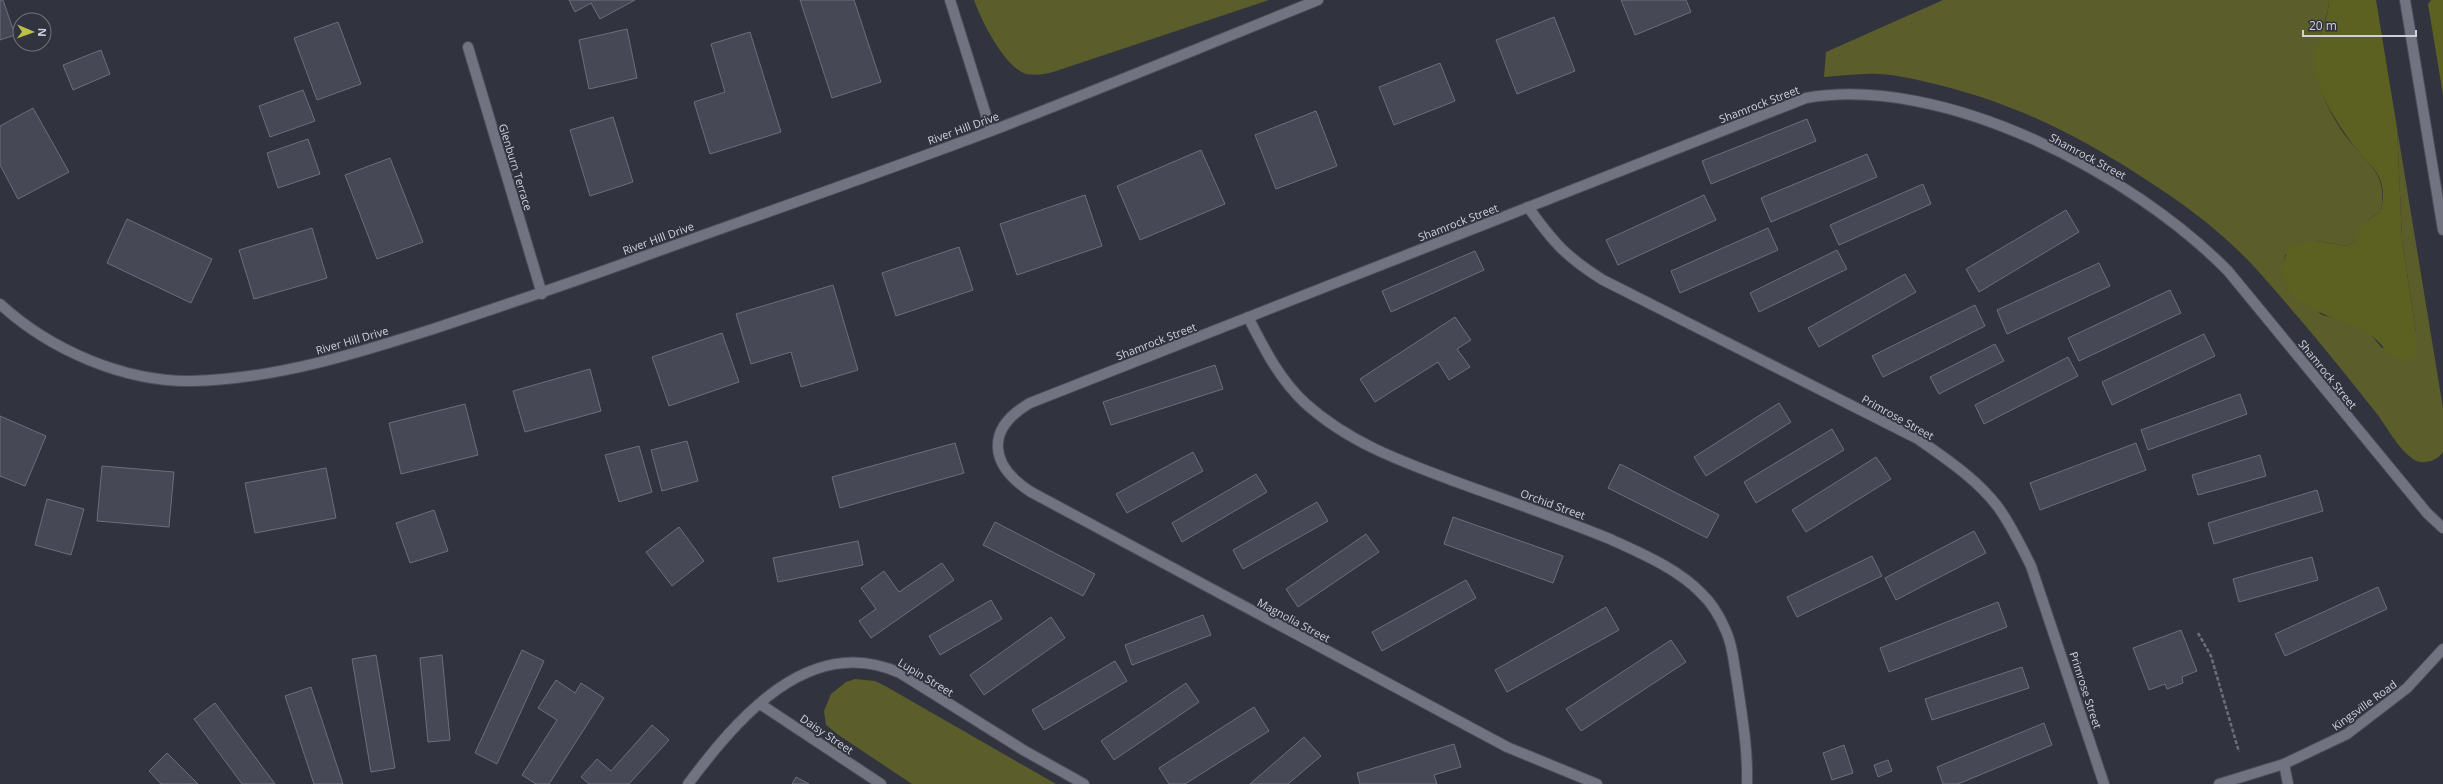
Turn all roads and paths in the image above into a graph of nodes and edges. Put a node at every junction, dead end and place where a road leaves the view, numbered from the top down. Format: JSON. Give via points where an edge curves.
{"nodes":[{"id":1,"x":950,"y":0,"type":"edge"},
{"id":2,"x":1318,"y":0,"type":"edge"},
{"id":3,"x":2405,"y":0,"type":"edge"},
{"id":4,"x":468,"y":47,"type":"dead end"},
{"id":5,"x":991,"y":131,"type":"junction"},
{"id":6,"x":1528,"y":207,"type":"junction"},
{"id":7,"x":2443,"y":230,"type":"edge"},
{"id":8,"x":542,"y":294,"type":"junction"},
{"id":9,"x":0,"y":304,"type":"edge"},
{"id":10,"x":1248,"y":317,"type":"junction"},
{"id":11,"x":997,"y":453,"type":"joint"},
{"id":12,"x":2443,"y":528,"type":"edge"},
{"id":13,"x":2198,"y":632,"type":"dead end"},
{"id":14,"x":2443,"y":649,"type":"edge"},
{"id":15,"x":760,"y":704,"type":"junction"},
{"id":16,"x":2284,"y":764,"type":"junction"},
{"id":17,"x":2246,"y":776,"type":"junction"},
{"id":18,"x":688,"y":784,"type":"edge"},
{"id":19,"x":881,"y":784,"type":"edge"},
{"id":20,"x":1084,"y":784,"type":"edge"},
{"id":21,"x":1597,"y":784,"type":"edge"},
{"id":22,"x":1746,"y":784,"type":"edge"},
{"id":23,"x":2104,"y":784,"type":"edge"},
{"id":24,"x":2219,"y":784,"type":"edge"},
{"id":25,"x":2288,"y":784,"type":"edge"}],
"edges":[{"from":1,"to":5,"type":"street"},
{"from":2,"to":5,"type":"street","name":"River Hill Drive"},
{"from":3,"to":7,"type":"street"},
{"from":4,"to":8,"type":"street","name":"Glenburn Terrace"},
{"from":5,"to":8,"type":"street","name":"River Hill Drive"},
{"from":6,"to":10,"type":"street","name":"Shamrock Street"},
{"from":6,"to":12,"type":"street","name":"Shamrock Street","via":[[1806,98],[1831,94],[1880,96],[1940,107],[1992,123],[2083,164],[2166,216],[2209,252],[2246,292],[2426,513]]},
{"from":6,"to":23,"type":"street","name":"Primrose Street","via":[[1560,249],[1603,280],[1918,439],[1961,470],[1980,488],[1997,506],[2031,566]]},
{"from":8,"to":9,"type":"street","name":"River Hill Drive","via":[[354,354],[268,374],[191,381],[150,377],[96,362],[37,334]]},
{"from":10,"to":11,"type":"street","name":"Shamrock Street","via":[[1030,403],[1006,421],[998,442]]},
{"from":10,"to":22,"type":"street","name":"Orchid Street","via":[[1272,362],[1287,383],[1304,402],[1348,435],[1389,457],[1610,539],[1682,577],[1701,593],[1727,632],[1733,654],[1745,735]]},
{"from":11,"to":21,"type":"street","name":"Magnolia Street","via":[[1001,465],[1012,478],[1048,501],[1507,747]]},
{"from":13,"to":17,"type":"path","via":[[2211,656]]},
{"from":14,"to":16,"type":"street","name":"Kingsville Road","via":[[2407,688],[2348,734]]},
{"from":15,"to":18,"type":"street","name":"Lupin Street","via":[[713,750]]},
{"from":15,"to":19,"type":"street","name":"Daisy Street"},
{"from":15,"to":20,"type":"street","name":"Lupin Street","via":[[802,674],[820,666],[848,662],[870,663],[900,673],[1025,751]]},
{"from":16,"to":17,"type":"street","name":"Kingsville Road"},
{"from":16,"to":25,"type":"street"},
{"from":17,"to":24,"type":"street","name":"Kingsville Road"}]}
